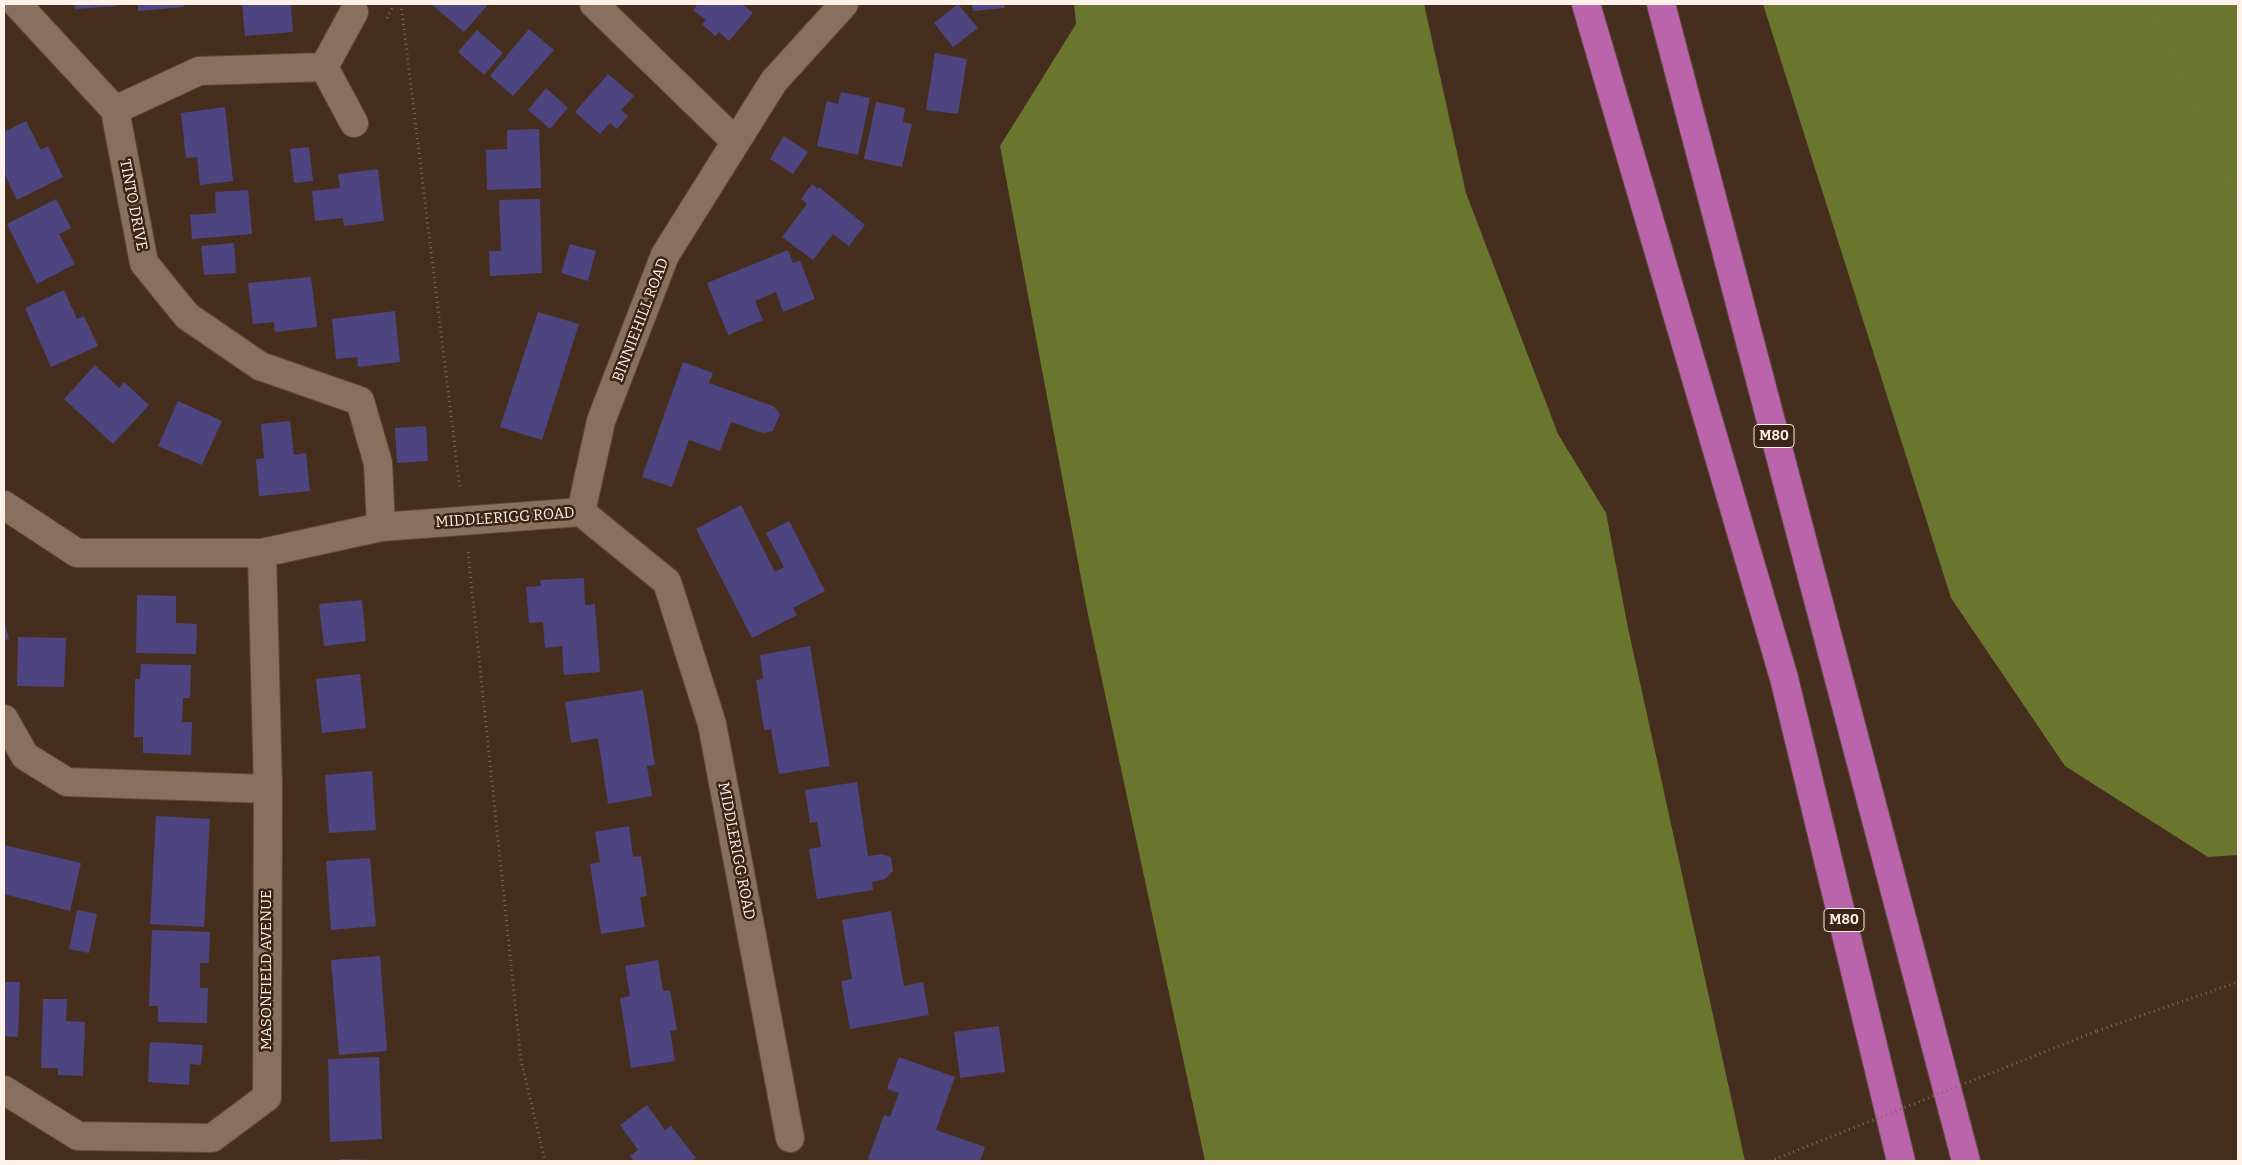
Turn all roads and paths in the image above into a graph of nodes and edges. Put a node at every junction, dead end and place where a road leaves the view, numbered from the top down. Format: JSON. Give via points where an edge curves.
{"nodes":[{"id":1,"x":17,"y":4,"type":"edge"},
{"id":2,"x":400,"y":4,"type":"edge"},
{"id":3,"x":594,"y":4,"type":"edge"},
{"id":4,"x":844,"y":4,"type":"edge"},
{"id":5,"x":1586,"y":4,"type":"edge"},
{"id":6,"x":1661,"y":4,"type":"edge"},
{"id":7,"x":2149,"y":4,"type":"edge"},
{"id":8,"x":354,"y":12,"type":"dead end"},
{"id":9,"x":324,"y":67,"type":"junction"},
{"id":10,"x":115,"y":110,"type":"junction"},
{"id":11,"x":354,"y":123,"type":"dead end"},
{"id":12,"x":736,"y":142,"type":"junction"},
{"id":13,"x":2238,"y":206,"type":"edge"},
{"id":14,"x":4,"y":505,"type":"edge"},
{"id":15,"x":581,"y":512,"type":"junction"},
{"id":16,"x":464,"y":521,"type":"junction"},
{"id":17,"x":381,"y":527,"type":"junction"},
{"id":18,"x":262,"y":553,"type":"junction"},
{"id":19,"x":4,"y":719,"type":"edge"},
{"id":20,"x":268,"y":789,"type":"junction"},
{"id":21,"x":1837,"y":891,"type":"junction"},
{"id":22,"x":2238,"y":982,"type":"edge"},
{"id":23,"x":4,"y":1090,"type":"edge"},
{"id":24,"x":790,"y":1138,"type":"dead end"},
{"id":25,"x":545,"y":1161,"type":"edge"},
{"id":26,"x":1770,"y":1161,"type":"edge"},
{"id":27,"x":1890,"y":1161,"type":"edge"},
{"id":28,"x":1901,"y":1161,"type":"edge"},
{"id":29,"x":1967,"y":1161,"type":"edge"}],
"edges":[{"from":1,"to":10,"type":"street"},
{"from":2,"to":16,"type":"path"},
{"from":3,"to":12,"type":"street"},
{"from":4,"to":12,"type":"street","name":"BINNIEHILL ROAD","via":[[774,81]]},
{"from":5,"to":21,"type":"highway","number":"M80","via":[[1784,678]]},
{"from":6,"to":29,"type":"highway","number":"M80"},
{"from":7,"to":13,"type":"path"},
{"from":8,"to":9,"type":"street"},
{"from":9,"to":10,"type":"street","via":[[199,71]]},
{"from":9,"to":11,"type":"street"},
{"from":10,"to":17,"type":"street","name":"TINTO DRIVE","via":[[144,263],[187,316],[260,366],[360,401],[378,463]]},
{"from":12,"to":15,"type":"street","name":"BINNIEHILL ROAD","via":[[665,255],[601,421]]},
{"from":14,"to":18,"type":"street","name":"MIDDLERIGG ROAD","via":[[78,553]]},
{"from":15,"to":16,"type":"street","name":"MIDDLERIGG ROAD"},
{"from":15,"to":24,"type":"street","name":"MIDDLERIGG ROAD","via":[[667,582],[712,724]]},
{"from":16,"to":17,"type":"street","name":"MIDDLERIGG ROAD"},
{"from":16,"to":25,"type":"path","via":[[521,1060]]},
{"from":17,"to":18,"type":"street","name":"MIDDLERIGG ROAD"},
{"from":18,"to":20,"type":"street","name":"MASONFIELD AVENUE"},
{"from":19,"to":20,"type":"street","via":[[25,756],[67,782]]},
{"from":20,"to":23,"type":"street","name":"MASONFIELD AVENUE","via":[[267,1097],[212,1138],[78,1136]]},
{"from":21,"to":27,"type":"highway"},
{"from":21,"to":28,"type":"highway","number":"M80"},
{"from":22,"to":26,"type":"path","bridge":true,"via":[[2096,1031]]}]}
